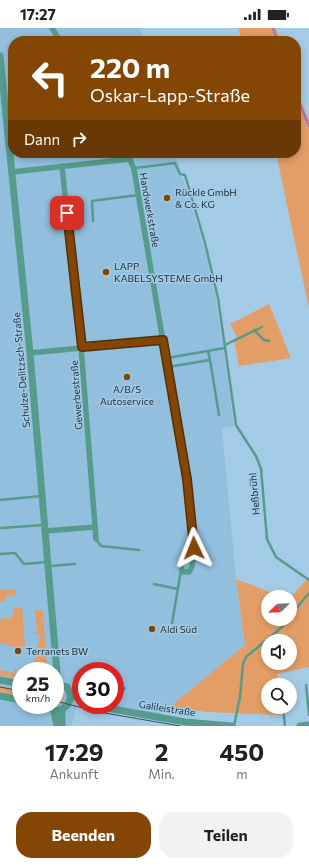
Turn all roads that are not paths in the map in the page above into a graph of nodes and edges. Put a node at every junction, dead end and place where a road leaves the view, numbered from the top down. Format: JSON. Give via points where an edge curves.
{"nodes":[{"id":1,"x":0,"y":56,"type":"edge"},
{"id":2,"x":8,"y":133,"type":"edge"},
{"id":3,"x":11,"y":158,"type":"edge"},
{"id":4,"x":115,"y":158,"type":"edge"},
{"id":5,"x":129,"y":158,"type":"edge"},
{"id":6,"x":62,"y":166,"type":"junction"},
{"id":7,"x":134,"y":169,"type":"junction"},
{"id":8,"x":12,"y":172,"type":"junction"},
{"id":9,"x":139,"y":195,"type":"junction"},
{"id":10,"x":93,"y":221,"type":"dead end"},
{"id":11,"x":262,"y":327,"type":"dead end"},
{"id":12,"x":254,"y":330,"type":"junction"},
{"id":13,"x":163,"y":340,"type":"junction"},
{"id":14,"x":269,"y":341,"type":"dead end"},
{"id":15,"x":82,"y":347,"type":"junction"},
{"id":16,"x":225,"y":347,"type":"junction"},
{"id":17,"x":208,"y":351,"type":"junction"},
{"id":18,"x":30,"y":353,"type":"junction"},
{"id":19,"x":167,"y":358,"type":"junction"},
{"id":20,"x":210,"y":360,"type":"junction"},
{"id":21,"x":168,"y":367,"type":"junction"},
{"id":22,"x":220,"y":415,"type":"dead end"},
{"id":23,"x":42,"y":496,"type":"junction"},
{"id":24,"x":0,"y":500,"type":"edge"},
{"id":25,"x":94,"y":527,"type":"junction"},
{"id":26,"x":1,"y":528,"type":"dead end"},
{"id":27,"x":44,"y":528,"type":"junction"},
{"id":28,"x":96,"y":540,"type":"joint"},
{"id":29,"x":139,"y":550,"type":"dead end"},
{"id":30,"x":0,"y":554,"type":"edge"},
{"id":31,"x":192,"y":555,"type":"junction"},
{"id":32,"x":47,"y":564,"type":"junction"},
{"id":33,"x":75,"y":564,"type":"dead end"},
{"id":34,"x":181,"y":570,"type":"junction"},
{"id":35,"x":309,"y":580,"type":"edge"},
{"id":36,"x":154,"y":584,"type":"dead end"},
{"id":37,"x":178,"y":589,"type":"junction"},
{"id":38,"x":309,"y":593,"type":"edge"},
{"id":39,"x":297,"y":608,"type":"edge"},
{"id":40,"x":172,"y":623,"type":"dead end"},
{"id":41,"x":283,"y":626,"type":"edge"},
{"id":42,"x":55,"y":662,"type":"edge"},
{"id":43,"x":0,"y":680,"type":"edge"},
{"id":44,"x":12,"y":682,"type":"edge"},
{"id":45,"x":306,"y":685,"type":"dead end"},
{"id":46,"x":64,"y":686,"type":"edge"},
{"id":47,"x":0,"y":696,"type":"edge"},
{"id":48,"x":71,"y":696,"type":"joint"},
{"id":49,"x":12,"y":698,"type":"edge"},
{"id":50,"x":64,"y":707,"type":"edge"},
{"id":51,"x":124,"y":709,"type":"edge"},
{"id":52,"x":58,"y":714,"type":"edge"},
{"id":53,"x":59,"y":714,"type":"edge"},
{"id":54,"x":284,"y":714,"type":"edge"},
{"id":55,"x":309,"y":715,"type":"edge"},
{"id":56,"x":309,"y":725,"type":"edge"},
{"id":57,"x":57,"y":726,"type":"edge"},
{"id":58,"x":62,"y":726,"type":"edge"},
{"id":59,"x":233,"y":726,"type":"edge"},
{"id":60,"x":285,"y":726,"type":"edge"},
{"id":61,"x":300,"y":726,"type":"edge"}],
"edges":[{"from":1,"to":2,"type":"street","name":"Schulze-Delitzsch-Straße"},
{"from":3,"to":8,"type":"street","name":"Schulze-Delitzsch-Straße"},
{"from":4,"to":6,"type":"street"},
{"from":5,"to":7,"type":"street","name":"Handwerkstraße"},
{"from":6,"to":8,"type":"street"},
{"from":6,"to":15,"type":"street","name":"Gewerbestraße"},
{"from":7,"to":9,"type":"street","name":"Handwerkstraße"},
{"from":7,"to":16,"type":"lane","name":"Heßbrühl","via":[[175,163],[180,174],[185,175],[218,298]]},
{"from":8,"to":18,"type":"street","name":"Schulze-Delitzsch-Straße"},
{"from":9,"to":10,"type":"lane","via":[[92,200]]},
{"from":9,"to":13,"type":"street","name":"Handwerkstraße"},
{"from":11,"to":12,"type":"lane"},
{"from":12,"to":14,"type":"lane","via":[[264,340]]},
{"from":12,"to":16,"type":"lane"},
{"from":13,"to":15,"type":"street"},
{"from":13,"to":19,"type":"street","name":"Handwerkstraße"},
{"from":15,"to":18,"type":"street"},
{"from":15,"to":25,"type":"street","name":"Gewerbestraße"},
{"from":16,"to":17,"type":"lane"},
{"from":16,"to":35,"type":"lane","name":"Heßbrühl","via":[[236,425],[256,456],[260,469],[266,539],[276,557]]},
{"from":17,"to":19,"type":"lane"},
{"from":17,"to":20,"type":"lane"},
{"from":18,"to":23,"type":"street","name":"Schulze-Delitzsch-Straße"},
{"from":19,"to":21,"type":"street","name":"Handwerkstraße"},
{"from":20,"to":21,"type":"lane"},
{"from":20,"to":22,"type":"lane"},
{"from":21,"to":31,"type":"street","name":"Handwerkstraße","via":[[191,508]]},
{"from":23,"to":24,"type":"lane"},
{"from":23,"to":27,"type":"street","name":"Schulze-Delitzsch-Straße"},
{"from":25,"to":27,"type":"street"},
{"from":25,"to":28,"type":"street","name":"Gewerbestraße"},
{"from":26,"to":27,"type":"lane"},
{"from":27,"to":32,"type":"street","name":"Schulze-Delitzsch-Straße"},
{"from":28,"to":29,"type":"lane","via":[[101,546]]},
{"from":30,"to":32,"type":"lane","via":[[15,553],[24,564]]},
{"from":31,"to":34,"type":"street","via":[[180,564]]},
{"from":31,"to":34,"type":"street","name":"Handwerkstraße","via":[[192,569],[187,572]]},
{"from":32,"to":33,"type":"lane"},
{"from":32,"to":42,"type":"street","name":"Schulze-Delitzsch-Straße"},
{"from":34,"to":37,"type":"lane"},
{"from":36,"to":37,"type":"lane"},
{"from":37,"to":40,"type":"lane"},
{"from":38,"to":39,"type":"lane"},
{"from":41,"to":59,"type":"lane","via":[[246,657]]},
{"from":43,"to":44,"type":"street"},
{"from":45,"to":55,"type":"lane"},
{"from":46,"to":48,"type":"street"},
{"from":47,"to":49,"type":"street"},
{"from":48,"to":50,"type":"street","via":[[69,704]]},
{"from":51,"to":59,"type":"street","name":"Galileistraße","via":[[185,722]]},
{"from":52,"to":57,"type":"street"},
{"from":53,"to":58,"type":"street"},
{"from":54,"to":60,"type":"lane"},
{"from":56,"to":61,"type":"street"}]}
